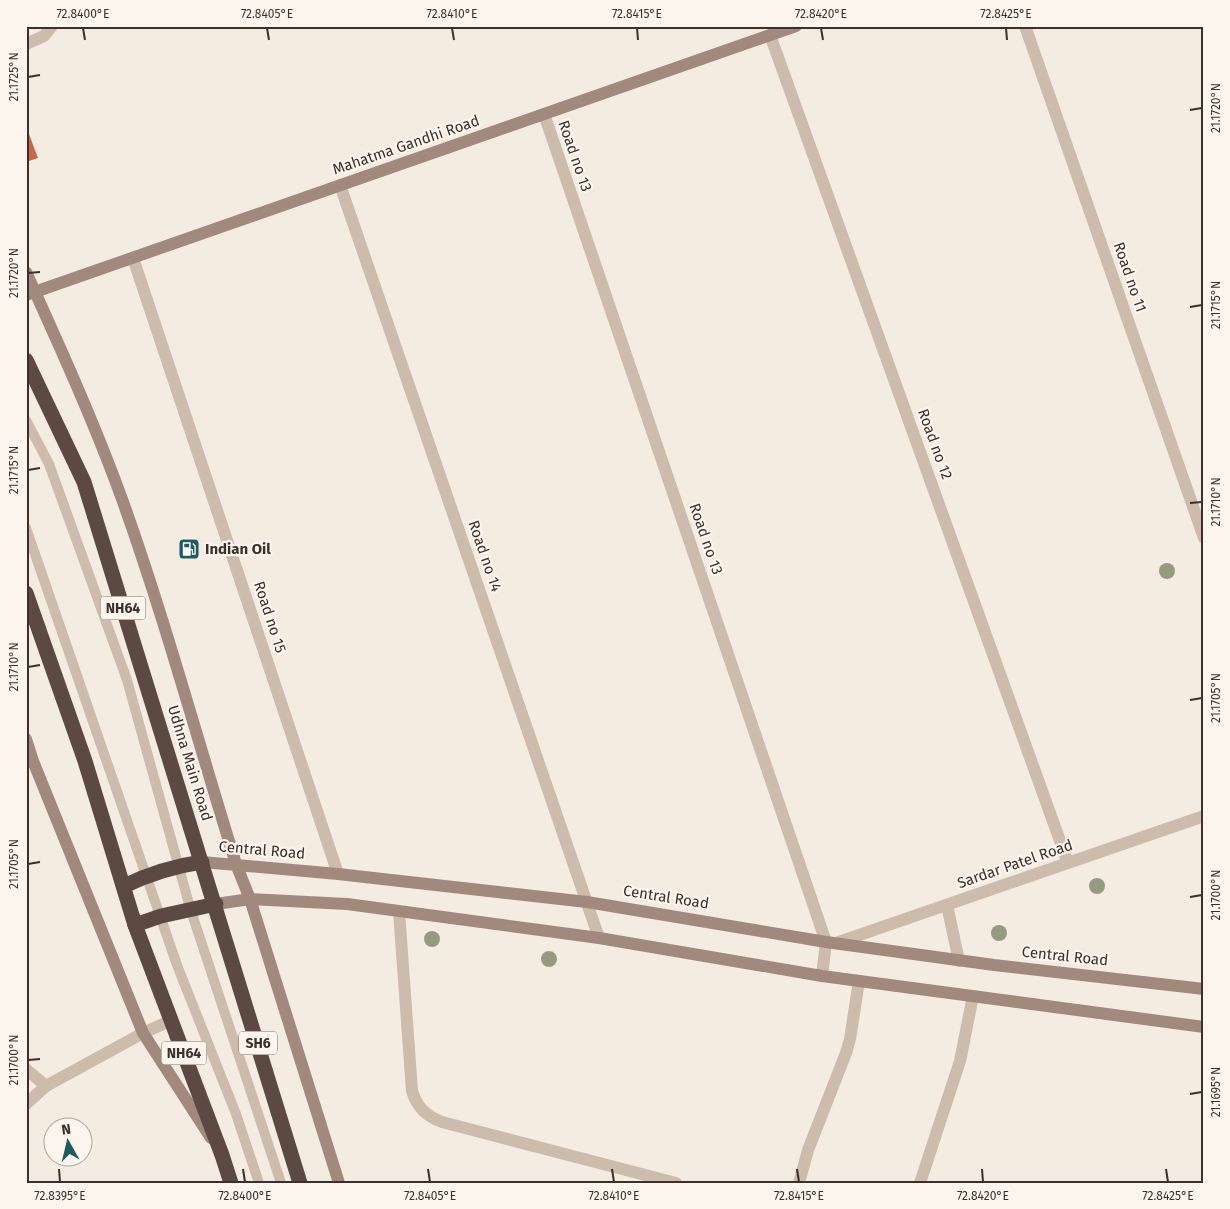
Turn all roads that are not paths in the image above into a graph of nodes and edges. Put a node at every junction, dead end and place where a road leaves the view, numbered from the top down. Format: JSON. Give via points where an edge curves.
{"nodes":[{"id":1,"x":52,"y":26,"type":"edge"},
{"id":2,"x":796,"y":26,"type":"edge"},
{"id":3,"x":1025,"y":26,"type":"edge"},
{"id":4,"x":770,"y":35,"type":"junction"},
{"id":5,"x":26,"y":44,"type":"edge"},
{"id":6,"x":544,"y":114,"type":"junction"},
{"id":7,"x":340,"y":185,"type":"junction"},
{"id":8,"x":133,"y":258,"type":"junction"},
{"id":9,"x":26,"y":272,"type":"edge"},
{"id":10,"x":31,"y":293,"type":"edge"},
{"id":11,"x":26,"y":360,"type":"edge"},
{"id":12,"x":26,"y":420,"type":"edge"},
{"id":13,"x":26,"y":528,"type":"edge"},
{"id":14,"x":1204,"y":538,"type":"edge"},
{"id":15,"x":26,"y":593,"type":"edge"},
{"id":16,"x":26,"y":739,"type":"edge"},
{"id":17,"x":30,"y":762,"type":"edge"},
{"id":18,"x":1204,"y":816,"type":"edge"},
{"id":19,"x":202,"y":862,"type":"junction"},
{"id":20,"x":1068,"y":863,"type":"junction"},
{"id":21,"x":236,"y":864,"type":"junction"},
{"id":22,"x":178,"y":866,"type":"junction"},
{"id":23,"x":338,"y":874,"type":"junction"},
{"id":24,"x":146,"y":876,"type":"junction"},
{"id":25,"x":124,"y":886,"type":"junction"},
{"id":26,"x":250,"y":899,"type":"junction"},
{"id":27,"x":587,"y":902,"type":"junction"},
{"id":28,"x":216,"y":904,"type":"junction"},
{"id":29,"x":947,"y":905,"type":"junction"},
{"id":30,"x":191,"y":911,"type":"junction"},
{"id":31,"x":399,"y":911,"type":"junction"},
{"id":32,"x":161,"y":916,"type":"junction"},
{"id":33,"x":136,"y":925,"type":"junction"},
{"id":34,"x":599,"y":938,"type":"junction"},
{"id":35,"x":831,"y":942,"type":"junction"},
{"id":36,"x":959,"y":960,"type":"junction"},
{"id":37,"x":822,"y":976,"type":"junction"},
{"id":38,"x":859,"y":981,"type":"junction"},
{"id":39,"x":1204,"y":989,"type":"edge"},
{"id":40,"x":973,"y":996,"type":"junction"},
{"id":41,"x":172,"y":1020,"type":"junction"},
{"id":42,"x":1204,"y":1027,"type":"edge"},
{"id":43,"x":143,"y":1033,"type":"junction"},
{"id":44,"x":26,"y":1069,"type":"edge"},
{"id":45,"x":46,"y":1086,"type":"junction"},
{"id":46,"x":26,"y":1104,"type":"edge"},
{"id":47,"x":222,"y":1155,"type":"junction"},
{"id":48,"x":231,"y":1183,"type":"edge"},
{"id":49,"x":259,"y":1183,"type":"edge"},
{"id":50,"x":281,"y":1183,"type":"edge"},
{"id":51,"x":300,"y":1183,"type":"edge"},
{"id":52,"x":339,"y":1183,"type":"edge"},
{"id":53,"x":676,"y":1183,"type":"edge"},
{"id":54,"x":799,"y":1183,"type":"edge"},
{"id":55,"x":920,"y":1183,"type":"edge"}],
"edges":[{"from":1,"to":5,"type":"street","via":[[44,36]]},
{"from":2,"to":4,"type":"street","name":"Mahatma Gandhi Road"},
{"from":3,"to":14,"type":"street","name":"Road no 11"},
{"from":4,"to":6,"type":"street","name":"Mahatma Gandhi Road"},
{"from":4,"to":20,"type":"street","name":"Road no 12"},
{"from":6,"to":7,"type":"street","name":"Mahatma Gandhi Road"},
{"from":6,"to":35,"type":"street","name":"Road no 13"},
{"from":7,"to":8,"type":"street","name":"Mahatma Gandhi Road"},
{"from":7,"to":27,"type":"street","name":"Road no 14"},
{"from":8,"to":10,"type":"street","name":"Mahatma Gandhi Road"},
{"from":8,"to":23,"type":"street","name":"Road no 15"},
{"from":9,"to":10,"type":"street"},
{"from":10,"to":21,"type":"street","via":[[82,395],[122,499]]},
{"from":11,"to":19,"type":"highway","name":"Udhna Main Road","number":"NH64","via":[[84,482]]},
{"from":12,"to":22,"type":"lane","via":[[48,464],[127,680]]},
{"from":13,"to":24,"type":"lane"},
{"from":15,"to":25,"type":"highway","number":"NH64","via":[[86,761]]},
{"from":16,"to":17,"type":"street"},
{"from":17,"to":43,"type":"street"},
{"from":18,"to":20,"type":"street","name":"Sardar Patel Road"},
{"from":19,"to":21,"type":"street","name":"Central Road"},
{"from":19,"to":22,"type":"highway","name":"Central Road"},
{"from":19,"to":28,"type":"highway","name":"Udhna Main Road","number":"NH64"},
{"from":20,"to":29,"type":"street","name":"Sardar Patel Road"},
{"from":21,"to":23,"type":"street","name":"Central Road"},
{"from":21,"to":26,"type":"street"},
{"from":22,"to":24,"type":"highway","name":"Central Road"},
{"from":22,"to":30,"type":"lane"},
{"from":23,"to":27,"type":"street","name":"Central Road"},
{"from":24,"to":25,"type":"highway","name":"Central Road"},
{"from":24,"to":32,"type":"lane"},
{"from":25,"to":33,"type":"highway","number":"NH64"},
{"from":26,"to":28,"type":"street"},
{"from":26,"to":31,"type":"street","via":[[347,904]]},
{"from":26,"to":52,"type":"street"},
{"from":27,"to":34,"type":"street","name":"Road no 14"},
{"from":27,"to":35,"type":"street","name":"Central Road"},
{"from":28,"to":30,"type":"highway"},
{"from":28,"to":51,"type":"highway","name":"Udhna Main Road","number":"SH6"},
{"from":29,"to":35,"type":"street","name":"Sardar Patel Road"},
{"from":29,"to":36,"type":"street"},
{"from":30,"to":32,"type":"highway"},
{"from":30,"to":50,"type":"lane"},
{"from":31,"to":34,"type":"street"},
{"from":31,"to":53,"type":"street","via":[[412,1090],[416,1102],[430,1118]]},
{"from":32,"to":33,"type":"highway"},
{"from":32,"to":49,"type":"lane"},
{"from":33,"to":41,"type":"highway","number":"NH64"},
{"from":34,"to":37,"type":"street"},
{"from":35,"to":36,"type":"street","name":"Central Road"},
{"from":35,"to":37,"type":"street","name":"Road no 13"},
{"from":36,"to":39,"type":"street","name":"Central Road"},
{"from":37,"to":38,"type":"street"},
{"from":38,"to":40,"type":"street"},
{"from":38,"to":54,"type":"street","via":[[846,1053],[808,1150]]},
{"from":40,"to":42,"type":"street"},
{"from":40,"to":55,"type":"street","via":[[960,1061]]},
{"from":41,"to":43,"type":"street"},
{"from":41,"to":47,"type":"highway","number":"NH64"},
{"from":43,"to":45,"type":"street"},
{"from":43,"to":47,"type":"street"},
{"from":44,"to":45,"type":"street"},
{"from":45,"to":46,"type":"street"},
{"from":47,"to":48,"type":"highway","number":"NH64"}]}
